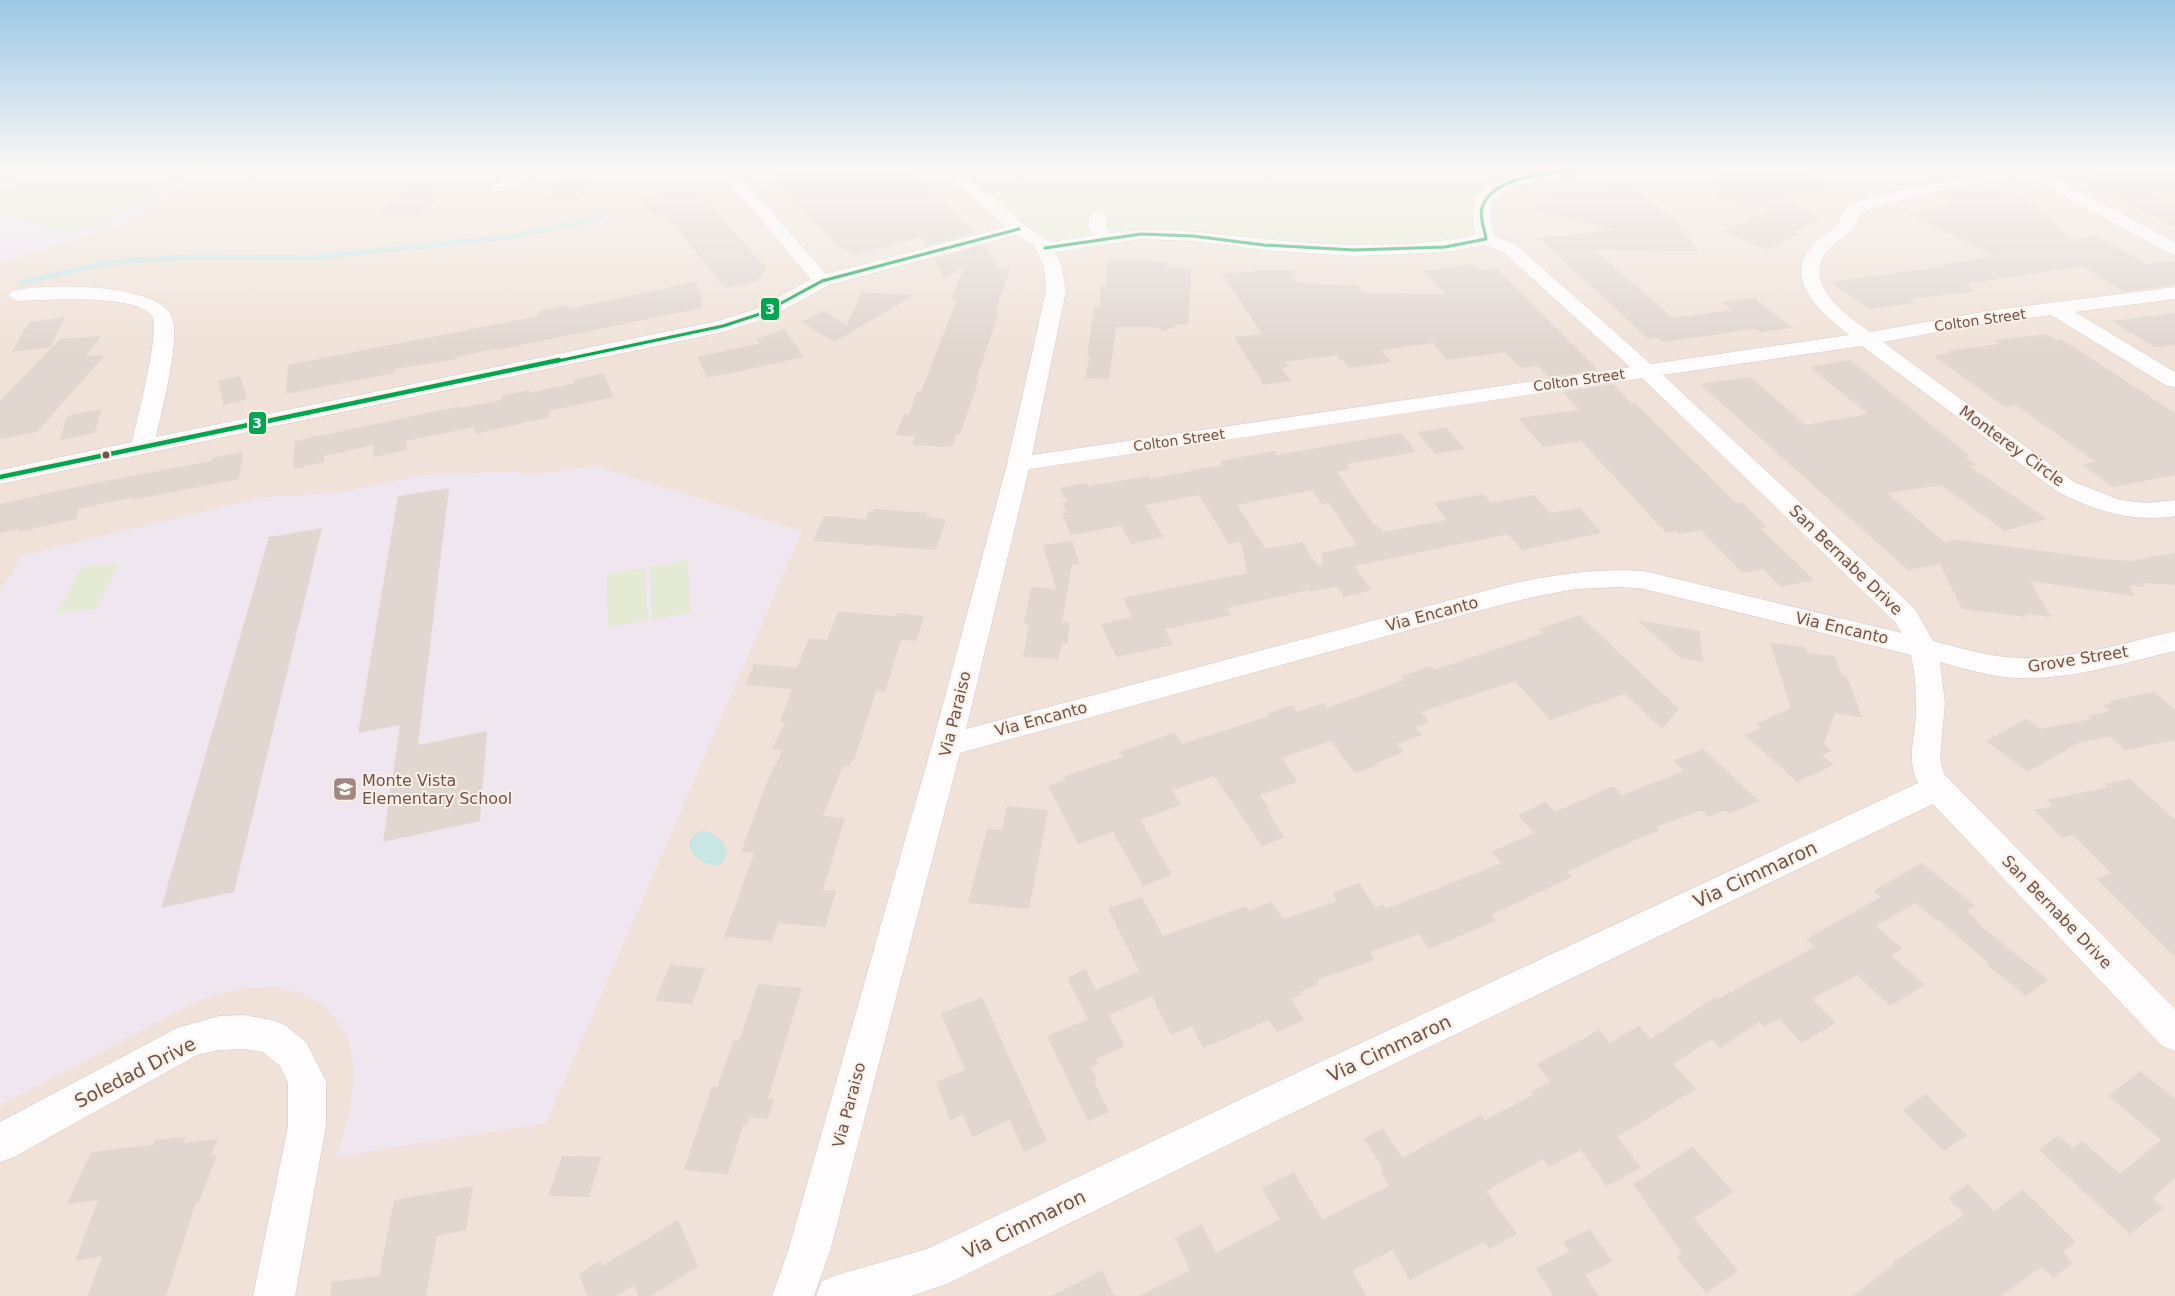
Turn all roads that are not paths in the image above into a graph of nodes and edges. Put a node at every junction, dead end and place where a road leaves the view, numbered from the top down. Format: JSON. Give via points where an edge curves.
{"nodes":[{"id":1,"x":778,"y":230,"type":"edge"},
{"id":2,"x":1014,"y":230,"type":"edge"},
{"id":3,"x":1023,"y":230,"type":"edge"},
{"id":4,"x":1099,"y":230,"type":"edge"},
{"id":5,"x":1485,"y":230,"type":"edge"},
{"id":6,"x":1841,"y":230,"type":"edge"},
{"id":7,"x":2141,"y":230,"type":"edge"},
{"id":8,"x":1107,"y":239,"type":"junction"},
{"id":9,"x":1486,"y":239,"type":"junction"},
{"id":10,"x":1045,"y":248,"type":"junction"},
{"id":11,"x":2175,"y":249,"type":"edge"},
{"id":12,"x":822,"y":281,"type":"junction"},
{"id":13,"x":2175,"y":293,"type":"edge"},
{"id":14,"x":19,"y":295,"type":"dead end"},
{"id":15,"x":2057,"y":310,"type":"junction"},
{"id":16,"x":1866,"y":339,"type":"junction"},
{"id":17,"x":1646,"y":370,"type":"junction"},
{"id":18,"x":2175,"y":381,"type":"edge"},
{"id":19,"x":143,"y":446,"type":"junction"},
{"id":20,"x":1019,"y":464,"type":"junction"},
{"id":21,"x":0,"y":477,"type":"edge"},
{"id":22,"x":2175,"y":508,"type":"edge"},
{"id":23,"x":2175,"y":641,"type":"edge"},
{"id":24,"x":1922,"y":647,"type":"junction"},
{"id":25,"x":947,"y":745,"type":"junction"},
{"id":26,"x":1937,"y":788,"type":"junction"},
{"id":27,"x":2175,"y":1034,"type":"edge"},
{"id":28,"x":0,"y":1143,"type":"edge"},
{"id":29,"x":274,"y":1296,"type":"edge"},
{"id":30,"x":793,"y":1296,"type":"edge"},
{"id":31,"x":836,"y":1296,"type":"edge"}],
"edges":[{"from":1,"to":12,"type":"street"},
{"from":2,"to":12,"type":"street"},
{"from":3,"to":10,"type":"street","via":[[1042,242]]},
{"from":4,"to":8,"type":"street"},
{"from":5,"to":9,"type":"street"},
{"from":6,"to":16,"type":"street","name":"Monterey Circle","via":[[1817,252],[1811,263],[1810,277],[1816,293]]},
{"from":7,"to":11,"type":"street"},
{"from":8,"to":9,"type":"street","via":[[1141,234],[1168,235],[1310,248],[1397,250],[1444,247]]},
{"from":8,"to":10,"type":"street"},
{"from":9,"to":17,"type":"street","name":"San Bernabe Drive","via":[[1509,248]]},
{"from":10,"to":20,"type":"street","name":"Via Paraiso","via":[[1055,275],[1056,291]]},
{"from":12,"to":19,"type":"street","via":[[763,313],[723,326]]},
{"from":13,"to":15,"type":"street","name":"Colton Street"},
{"from":14,"to":19,"type":"street","via":[[126,296],[150,304],[161,313],[164,320],[161,349]]},
{"from":15,"to":16,"type":"street","name":"Colton Street","via":[[1988,317]]},
{"from":15,"to":18,"type":"street"},
{"from":16,"to":17,"type":"street","name":"Colton Street"},
{"from":16,"to":22,"type":"street","name":"Monterey Circle","via":[[2066,487],[2087,498],[2127,510],[2144,512]]},
{"from":17,"to":20,"type":"street","name":"Colton Street"},
{"from":17,"to":24,"type":"street","name":"San Bernabe Drive","via":[[1906,616]]},
{"from":19,"to":21,"type":"street"},
{"from":20,"to":25,"type":"street","name":"Via Paraiso"},
{"from":23,"to":24,"type":"street","name":"Grove Street","via":[[2096,659],[2031,669],[1996,666]]},
{"from":24,"to":25,"type":"street","name":"Via Encanto","via":[[1644,580],[1580,578],[1457,607]]},
{"from":24,"to":26,"type":"street","name":"San Bernabe Drive","via":[[1931,712],[1925,765]]},
{"from":25,"to":30,"type":"street","name":"Via Paraiso","via":[[811,1242]]},
{"from":26,"to":27,"type":"street","name":"San Bernabe Drive"},
{"from":26,"to":31,"type":"street","name":"Via Cimmaron","via":[[932,1269]]},
{"from":28,"to":29,"type":"street","name":"Soledad Drive","via":[[190,1040],[219,1033],[244,1032],[272,1037],[293,1054],[307,1081],[307,1126]]}]}
